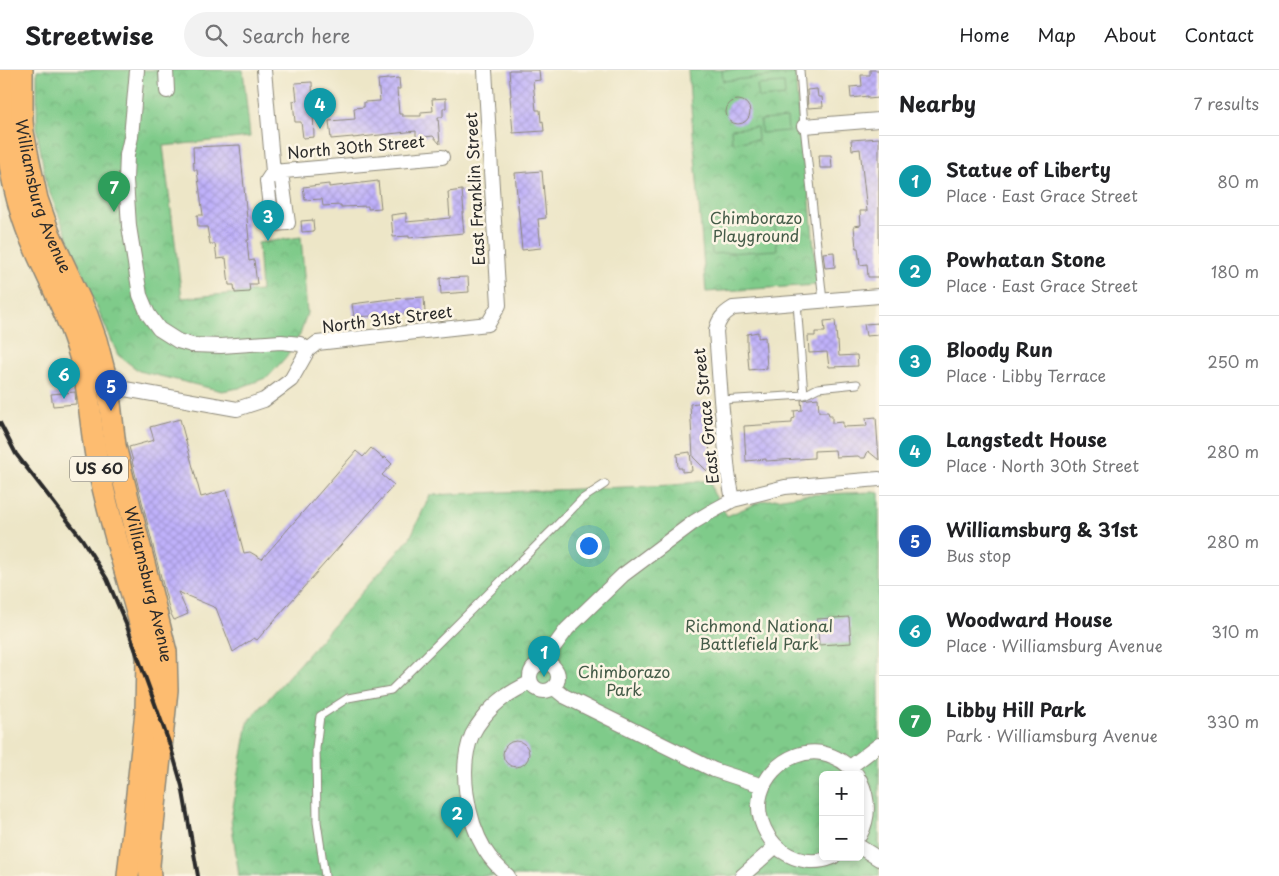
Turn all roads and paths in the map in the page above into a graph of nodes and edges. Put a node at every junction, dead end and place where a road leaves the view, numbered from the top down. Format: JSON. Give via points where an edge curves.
{"nodes":[{"id":1,"x":4,"y":70,"type":"edge"},
{"id":2,"x":22,"y":70,"type":"edge"},
{"id":3,"x":136,"y":70,"type":"edge"},
{"id":4,"x":166,"y":70,"type":"edge"},
{"id":5,"x":264,"y":70,"type":"edge"},
{"id":6,"x":485,"y":70,"type":"edge"},
{"id":7,"x":800,"y":70,"type":"edge"},
{"id":8,"x":167,"y":91,"type":"dead end"},
{"id":9,"x":879,"y":120,"type":"edge"},
{"id":10,"x":804,"y":126,"type":"junction"},
{"id":11,"x":442,"y":157,"type":"dead end"},
{"id":12,"x":40,"y":236,"type":"junction"},
{"id":13,"x":879,"y":296,"type":"edge"},
{"id":14,"x":823,"y":301,"type":"junction"},
{"id":15,"x":798,"y":303,"type":"junction"},
{"id":16,"x":500,"y":305,"type":"joint"},
{"id":17,"x":308,"y":350,"type":"junction"},
{"id":18,"x":857,"y":384,"type":"dead end"},
{"id":19,"x":87,"y":385,"type":"junction"},
{"id":20,"x":108,"y":386,"type":"junction"},
{"id":21,"x":804,"y":395,"type":"junction"},
{"id":22,"x":721,"y":400,"type":"junction"},
{"id":23,"x":879,"y":479,"type":"edge"},
{"id":24,"x":605,"y":484,"type":"dead end"},
{"id":25,"x":733,"y":500,"type":"junction"},
{"id":26,"x":126,"y":533,"type":"junction"},
{"id":27,"x":547,"y":663,"type":"junction"},
{"id":28,"x":531,"y":682,"type":"junction"},
{"id":29,"x":554,"y":688,"type":"junction"},
{"id":30,"x":879,"y":745,"type":"edge"},
{"id":31,"x":853,"y":771,"type":"edge"},
{"id":32,"x":763,"y":786,"type":"junction"},
{"id":33,"x":864,"y":788,"type":"edge"},
{"id":34,"x":864,"y":827,"type":"edge"},
{"id":35,"x":776,"y":846,"type":"junction"},
{"id":36,"x":864,"y":850,"type":"edge"},
{"id":37,"x":879,"y":859,"type":"edge"},
{"id":38,"x":819,"y":860,"type":"edge"},
{"id":39,"x":745,"y":873,"type":"edge"},
{"id":40,"x":128,"y":876,"type":"edge"},
{"id":41,"x":150,"y":876,"type":"edge"},
{"id":42,"x":325,"y":876,"type":"edge"},
{"id":43,"x":508,"y":876,"type":"edge"}],
"edges":[{"from":1,"to":12,"type":"main road","name":"Williamsburg Avenue","number":"US 60","via":[[8,155],[16,195]]},
{"from":2,"to":12,"type":"main road","name":"Williamsburg Avenue","number":"US 60","via":[[22,121],[37,199]]},
{"from":3,"to":17,"type":"street","via":[[126,180],[138,287],[148,314],[159,329],[178,341],[192,345],[280,342],[300,344]]},
{"from":4,"to":8,"type":"street"},
{"from":5,"to":11,"type":"street","name":"North 30th Street","via":[[273,172]]},
{"from":6,"to":16,"type":"street","name":"East Franklin Street"},
{"from":7,"to":10,"type":"lane"},
{"from":9,"to":10,"type":"street"},
{"from":10,"to":14,"type":"lane"},
{"from":12,"to":19,"type":"main road","name":"Williamsburg Avenue","number":"US 60"},
{"from":12,"to":20,"type":"main road","name":"Williamsburg Avenue","number":"US 60","via":[[87,316]]},
{"from":13,"to":14,"type":"street"},
{"from":14,"to":15,"type":"street"},
{"from":15,"to":21,"type":"lane"},
{"from":15,"to":22,"type":"street","name":"East Grace Street","via":[[732,308],[725,312],[716,331]]},
{"from":16,"to":17,"type":"street","name":"North 31st Street","via":[[488,324],[317,343]]},
{"from":17,"to":20,"type":"street","name":"North 31st Street","via":[[291,380],[264,400],[237,409]]},
{"from":18,"to":21,"type":"lane","via":[[818,388]]},
{"from":19,"to":20,"type":"street","name":"North 31st Street"},
{"from":19,"to":26,"type":"main road","name":"Williamsburg Avenue","number":"US 60","via":[[104,492]]},
{"from":20,"to":26,"type":"main road","name":"Williamsburg Avenue","number":"US 60"},
{"from":21,"to":22,"type":"lane"},
{"from":22,"to":25,"type":"street","name":"East Grace Street"},
{"from":23,"to":25,"type":"street","via":[[785,488]]},
{"from":24,"to":42,"type":"lane","via":[[582,499],[391,690],[348,698],[320,716],[316,748],[317,822]]},
{"from":25,"to":27,"type":"street","name":"East Grace Street","via":[[686,528],[624,575],[567,629],[550,652]]},
{"from":26,"to":40,"type":"main road","name":"Williamsburg Avenue","number":"US 60","via":[[147,658],[146,712]]},
{"from":26,"to":41,"type":"main road","name":"Williamsburg Avenue","number":"US 60","via":[[166,652],[167,690]]},
{"from":27,"to":28,"type":"street","name":"East Grace Street","via":[[534,668]]},
{"from":27,"to":29,"type":"street","via":[[558,675]]},
{"from":28,"to":29,"type":"street","via":[[541,691]]},
{"from":28,"to":43,"type":"street","name":"East Grace Street","via":[[491,707],[472,734],[466,760],[471,819],[486,852]]},
{"from":29,"to":32,"type":"street","via":[[564,696],[714,770]]},
{"from":30,"to":31,"type":"street"},
{"from":31,"to":32,"type":"street","via":[[836,757],[807,753],[781,763]]},
{"from":32,"to":35,"type":"street","via":[[759,814],[765,831]]},
{"from":33,"to":34,"type":"street","via":[[868,814]]},
{"from":35,"to":38,"type":"street","via":[[790,856]]},
{"from":35,"to":39,"type":"street"},
{"from":36,"to":37,"type":"street"}]}
